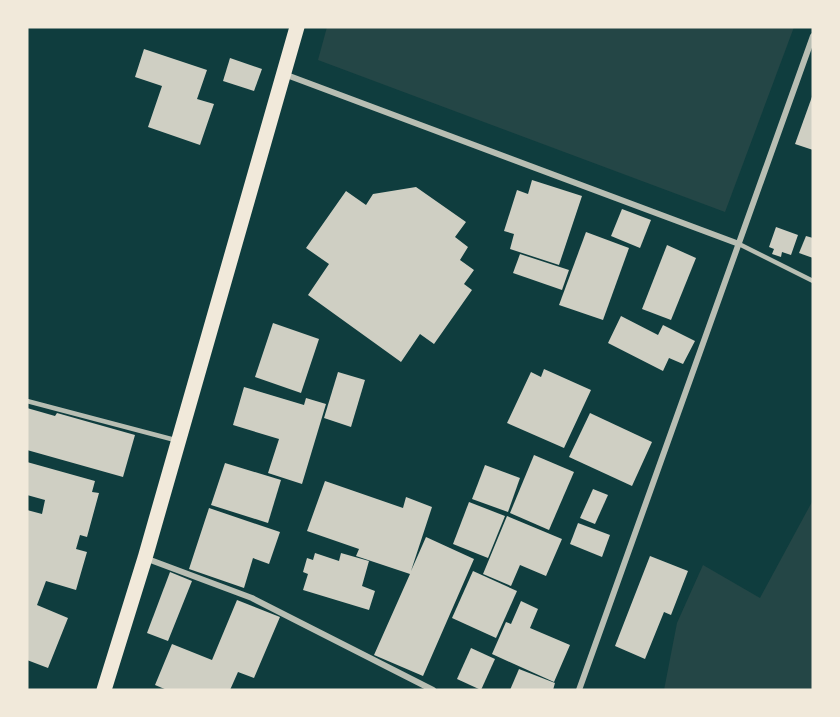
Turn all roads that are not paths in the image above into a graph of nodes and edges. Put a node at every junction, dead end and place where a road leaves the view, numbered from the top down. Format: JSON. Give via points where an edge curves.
{"nodes":[{"id":1,"x":297,"y":27,"type":"edge"},
{"id":2,"x":813,"y":36,"type":"edge"},
{"id":3,"x":283,"y":74,"type":"junction"},
{"id":4,"x":739,"y":244,"type":"junction"},
{"id":5,"x":813,"y":281,"type":"edge"},
{"id":6,"x":27,"y":401,"type":"edge"},
{"id":7,"x":179,"y":440,"type":"junction"},
{"id":8,"x":145,"y":558,"type":"junction"},
{"id":9,"x":104,"y":690,"type":"edge"},
{"id":10,"x":433,"y":690,"type":"edge"},
{"id":11,"x":579,"y":690,"type":"edge"}],
"edges":[{"from":1,"to":3,"type":"main road"},
{"from":2,"to":4,"type":"street"},
{"from":3,"to":4,"type":"street"},
{"from":3,"to":7,"type":"main road"},
{"from":4,"to":5,"type":"lane"},
{"from":4,"to":11,"type":"street"},
{"from":6,"to":7,"type":"lane"},
{"from":7,"to":8,"type":"main road"},
{"from":8,"to":9,"type":"main road"},
{"from":8,"to":10,"type":"street","via":[[252,598]]}]}
